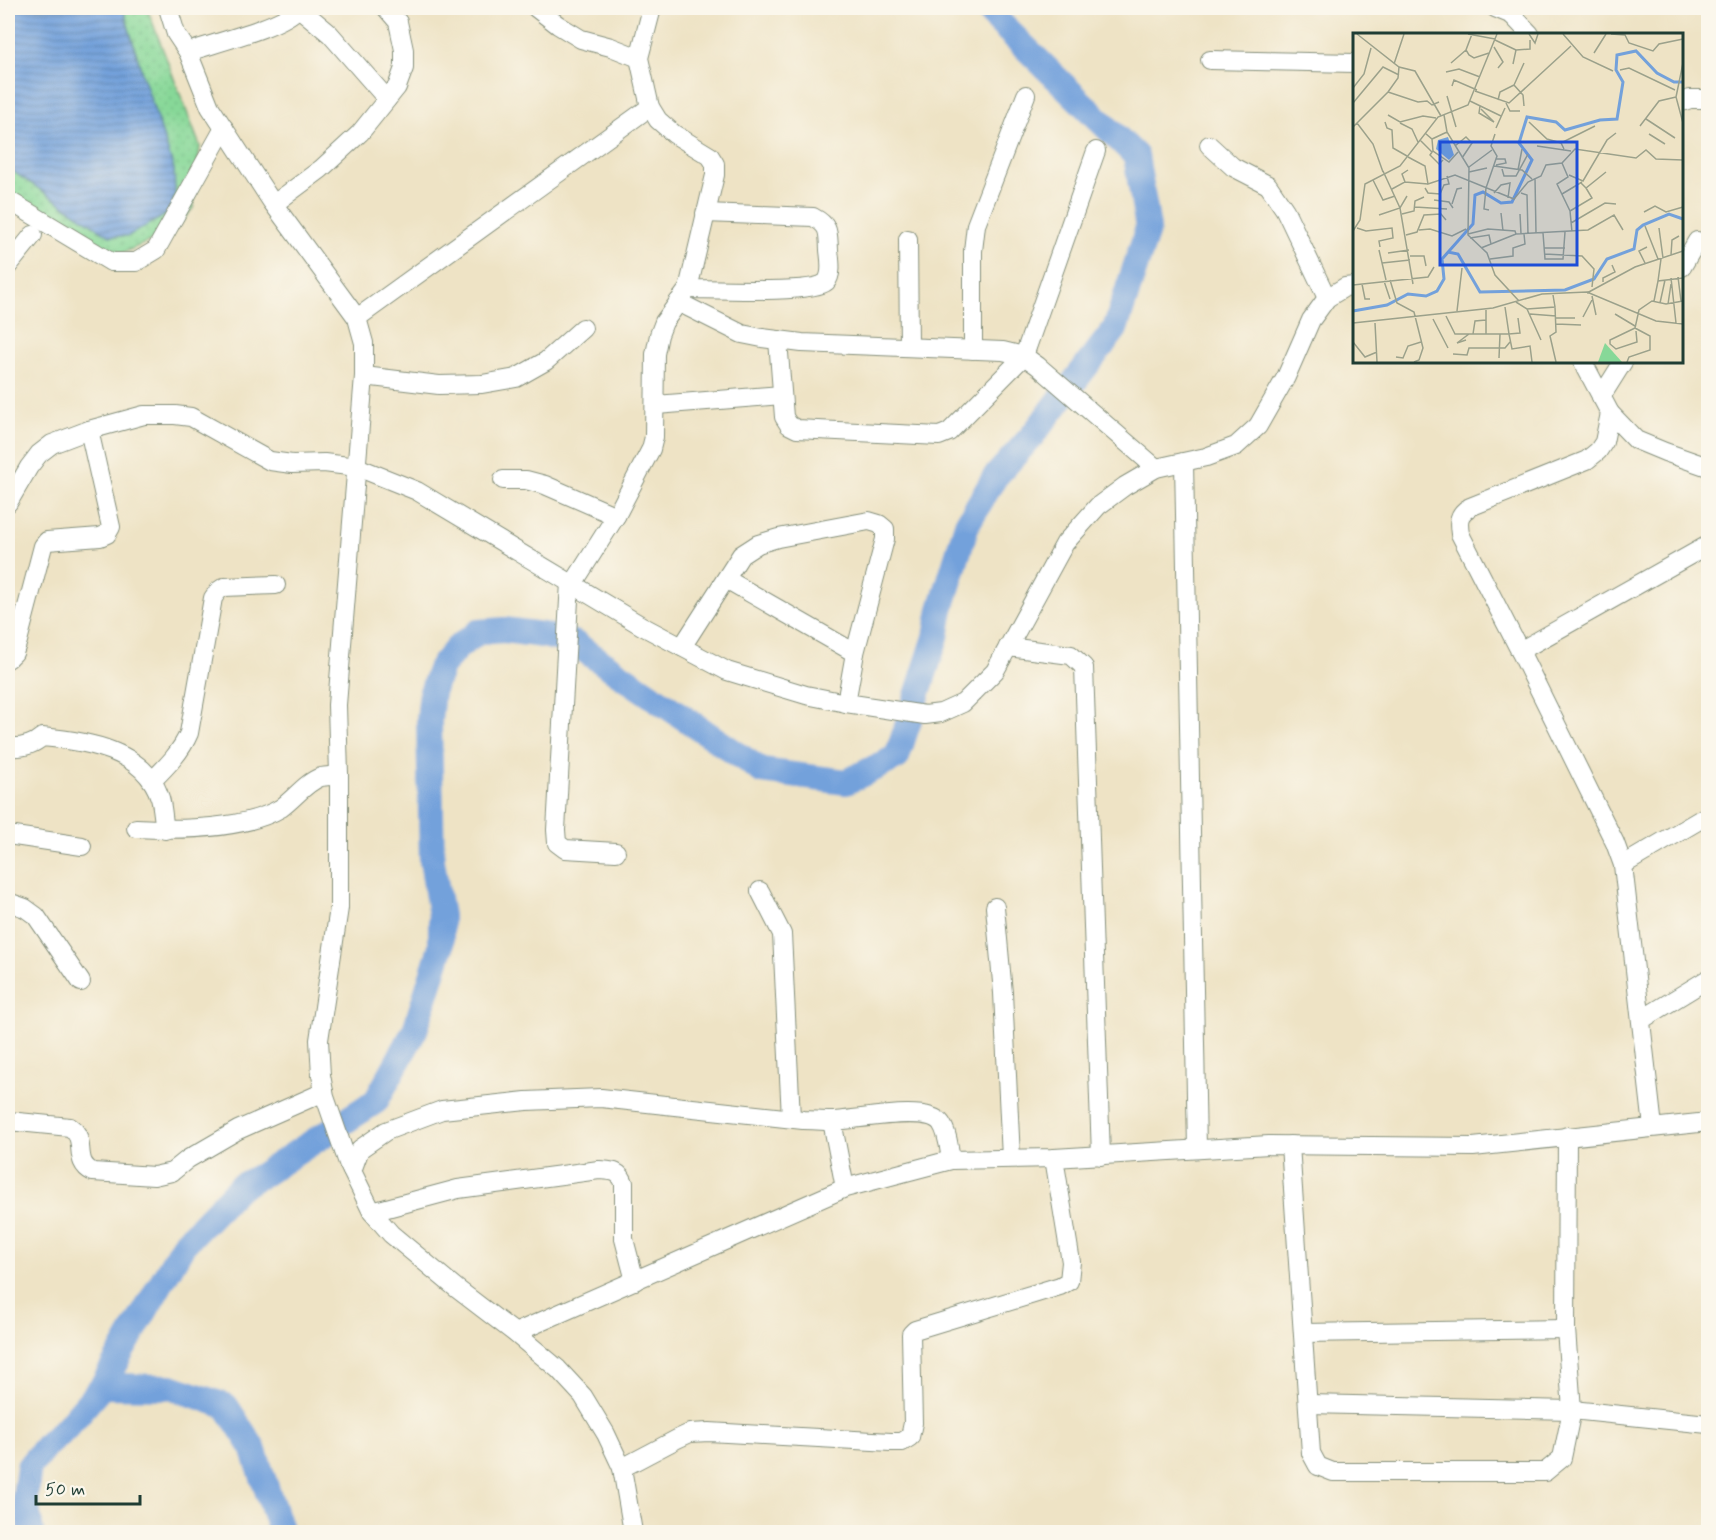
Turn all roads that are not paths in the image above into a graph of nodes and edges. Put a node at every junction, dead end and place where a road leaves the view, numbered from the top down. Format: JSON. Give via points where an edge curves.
{"nodes":[{"id":1,"x":168,"y":8,"type":"edge"},
{"id":2,"x":298,"y":8,"type":"edge"},
{"id":3,"x":386,"y":8,"type":"edge"},
{"id":4,"x":536,"y":8,"type":"edge"},
{"id":5,"x":652,"y":8,"type":"edge"},
{"id":6,"x":1509,"y":10,"type":"edge"},
{"id":7,"x":1529,"y":33,"type":"edge"},
{"id":8,"x":188,"y":52,"type":"junction"},
{"id":9,"x":639,"y":58,"type":"junction"},
{"id":10,"x":1210,"y":60,"type":"dead end"},
{"id":11,"x":1353,"y":63,"type":"edge"},
{"id":12,"x":1026,"y":95,"type":"dead end"},
{"id":13,"x":387,"y":99,"type":"junction"},
{"id":14,"x":1708,"y":99,"type":"edge"},
{"id":15,"x":1683,"y":102,"type":"edge"},
{"id":16,"x":650,"y":107,"type":"junction"},
{"id":17,"x":224,"y":128,"type":"junction"},
{"id":18,"x":1209,"y":146,"type":"dead end"},
{"id":19,"x":1096,"y":151,"type":"dead end"},
{"id":20,"x":8,"y":200,"type":"edge"},
{"id":21,"x":274,"y":204,"type":"junction"},
{"id":22,"x":705,"y":213,"type":"junction"},
{"id":23,"x":33,"y":235,"type":"dead end"},
{"id":24,"x":908,"y":239,"type":"dead end"},
{"id":25,"x":1697,"y":241,"type":"dead end"},
{"id":26,"x":1683,"y":265,"type":"edge"},
{"id":27,"x":8,"y":266,"type":"edge"},
{"id":28,"x":1353,"y":285,"type":"edge"},
{"id":29,"x":683,"y":296,"type":"junction"},
{"id":30,"x":1327,"y":298,"type":"junction"},
{"id":31,"x":357,"y":318,"type":"junction"},
{"id":32,"x":584,"y":328,"type":"dead end"},
{"id":33,"x":778,"y":340,"type":"junction"},
{"id":34,"x":909,"y":347,"type":"junction"},
{"id":35,"x":973,"y":350,"type":"junction"},
{"id":36,"x":1024,"y":356,"type":"junction"},
{"id":37,"x":1584,"y":363,"type":"edge"},
{"id":38,"x":1623,"y":363,"type":"edge"},
{"id":39,"x":364,"y":375,"type":"junction"},
{"id":40,"x":782,"y":395,"type":"junction"},
{"id":41,"x":656,"y":405,"type":"junction"},
{"id":42,"x":1605,"y":405,"type":"junction"},
{"id":43,"x":89,"y":430,"type":"junction"},
{"id":44,"x":1184,"y":462,"type":"junction"},
{"id":45,"x":357,"y":467,"type":"junction"},
{"id":46,"x":1708,"y":467,"type":"edge"},
{"id":47,"x":1156,"y":468,"type":"junction"},
{"id":48,"x":503,"y":480,"type":"dead end"},
{"id":49,"x":8,"y":503,"type":"edge"},
{"id":50,"x":616,"y":516,"type":"junction"},
{"id":51,"x":1708,"y":545,"type":"edge"},
{"id":52,"x":726,"y":579,"type":"junction"},
{"id":53,"x":571,"y":583,"type":"junction"},
{"id":54,"x":276,"y":585,"type":"dead end"},
{"id":55,"x":682,"y":647,"type":"junction"},
{"id":56,"x":1008,"y":647,"type":"junction"},
{"id":57,"x":1520,"y":651,"type":"junction"},
{"id":58,"x":855,"y":653,"type":"junction"},
{"id":59,"x":8,"y":659,"type":"edge"},
{"id":60,"x":846,"y":703,"type":"junction"},
{"id":61,"x":8,"y":747,"type":"edge"},
{"id":62,"x":339,"y":775,"type":"junction"},
{"id":63,"x":152,"y":781,"type":"junction"},
{"id":64,"x":1708,"y":815,"type":"edge"},
{"id":65,"x":136,"y":828,"type":"dead end"},
{"id":66,"x":165,"y":830,"type":"junction"},
{"id":67,"x":8,"y":835,"type":"edge"},
{"id":68,"x":82,"y":846,"type":"dead end"},
{"id":69,"x":616,"y":852,"type":"dead end"},
{"id":70,"x":1623,"y":865,"type":"junction"},
{"id":71,"x":760,"y":891,"type":"dead end"},
{"id":72,"x":8,"y":902,"type":"edge"},
{"id":73,"x":995,"y":907,"type":"dead end"},
{"id":74,"x":1708,"y":980,"type":"edge"},
{"id":75,"x":81,"y":982,"type":"dead end"},
{"id":76,"x":1641,"y":1020,"type":"junction"},
{"id":77,"x":325,"y":1095,"type":"junction"},
{"id":78,"x":791,"y":1118,"type":"junction"},
{"id":79,"x":8,"y":1120,"type":"edge"},
{"id":80,"x":832,"y":1121,"type":"junction"},
{"id":81,"x":1708,"y":1122,"type":"edge"},
{"id":82,"x":1653,"y":1127,"type":"junction"},
{"id":83,"x":1567,"y":1136,"type":"junction"},
{"id":84,"x":1290,"y":1145,"type":"junction"},
{"id":85,"x":1197,"y":1149,"type":"junction"},
{"id":86,"x":1101,"y":1156,"type":"junction"},
{"id":87,"x":1011,"y":1158,"type":"junction"},
{"id":88,"x":1054,"y":1158,"type":"junction"},
{"id":89,"x":951,"y":1160,"type":"junction"},
{"id":90,"x":350,"y":1167,"type":"junction"},
{"id":91,"x":845,"y":1188,"type":"junction"},
{"id":92,"x":372,"y":1212,"type":"junction"},
{"id":93,"x":635,"y":1281,"type":"junction"},
{"id":94,"x":1566,"y":1329,"type":"junction"},
{"id":95,"x":515,"y":1333,"type":"junction"},
{"id":96,"x":1303,"y":1333,"type":"junction"},
{"id":97,"x":1308,"y":1404,"type":"junction"},
{"id":98,"x":1572,"y":1410,"type":"junction"},
{"id":99,"x":1708,"y":1425,"type":"edge"},
{"id":100,"x":622,"y":1468,"type":"junction"},
{"id":101,"x":633,"y":1533,"type":"edge"}],
"edges":[{"from":1,"to":8,"type":"street","via":[[176,34]]},
{"from":2,"to":8,"type":"street","via":[[277,23]]},
{"from":2,"to":13,"type":"street","via":[[330,34]]},
{"from":3,"to":13,"type":"street","via":[[398,22],[404,50],[404,68]]},
{"from":4,"to":9,"type":"street","via":[[581,39]]},
{"from":5,"to":9,"type":"street"},
{"from":6,"to":7,"type":"street"},
{"from":8,"to":17,"type":"street","via":[[210,107]]},
{"from":9,"to":16,"type":"street"},
{"from":10,"to":11,"type":"street"},
{"from":12,"to":35,"type":"street","via":[[976,225]]},
{"from":13,"to":21,"type":"street","via":[[360,133]]},
{"from":14,"to":15,"type":"street"},
{"from":16,"to":22,"type":"street","via":[[674,134],[710,156],[716,164]]},
{"from":16,"to":31,"type":"street"},
{"from":17,"to":20,"type":"street","via":[[156,250],[136,261],[111,261]]},
{"from":17,"to":21,"type":"street"},
{"from":18,"to":30,"type":"street","via":[[1233,167],[1268,185],[1286,210]]},
{"from":19,"to":36,"type":"street"},
{"from":21,"to":31,"type":"street"},
{"from":22,"to":29,"type":"street"},
{"from":22,"to":29,"type":"street","via":[[813,217],[828,230],[831,272],[817,287]]},
{"from":23,"to":27,"type":"street"},
{"from":24,"to":34,"type":"street"},
{"from":25,"to":26,"type":"street"},
{"from":28,"to":30,"type":"street"},
{"from":29,"to":33,"type":"street","via":[[742,334]]},
{"from":29,"to":41,"type":"street","via":[[664,322],[657,345]]},
{"from":30,"to":44,"type":"street","via":[[1311,320],[1286,377],[1258,426],[1236,446]]},
{"from":31,"to":39,"type":"street","via":[[364,343]]},
{"from":32,"to":39,"type":"street","via":[[546,361],[516,378],[439,385]]},
{"from":33,"to":34,"type":"street"},
{"from":33,"to":40,"type":"street"},
{"from":34,"to":35,"type":"street"},
{"from":35,"to":36,"type":"street"},
{"from":36,"to":40,"type":"street","via":[[962,421],[939,436],[797,429],[784,417]]},
{"from":36,"to":47,"type":"street"},
{"from":37,"to":42,"type":"street"},
{"from":38,"to":42,"type":"street"},
{"from":39,"to":45,"type":"street"},
{"from":40,"to":41,"type":"street"},
{"from":41,"to":50,"type":"street","via":[[651,449]]},
{"from":42,"to":46,"type":"street","via":[[1636,440]]},
{"from":42,"to":57,"type":"street","via":[[1604,442],[1587,460],[1470,507],[1458,521],[1460,534]]},
{"from":43,"to":45,"type":"street","via":[[144,415],[183,416],[209,426],[270,461]]},
{"from":43,"to":49,"type":"street","via":[[52,444],[39,454]]},
{"from":43,"to":59,"type":"street","via":[[111,527],[100,537],[47,541],[43,546],[18,641]]},
{"from":44,"to":47,"type":"street"},
{"from":44,"to":85,"type":"street"},
{"from":45,"to":53,"type":"street","via":[[417,491]]},
{"from":45,"to":62,"type":"street","via":[[337,705]]},
{"from":47,"to":56,"type":"street","via":[[1098,506],[1065,543]]},
{"from":48,"to":50,"type":"street","via":[[545,485]]},
{"from":50,"to":53,"type":"street"},
{"from":51,"to":57,"type":"street"},
{"from":52,"to":55,"type":"street"},
{"from":52,"to":58,"type":"street"},
{"from":52,"to":58,"type":"street","via":[[741,555],[758,544],[869,520],[879,524],[885,529],[885,539]]},
{"from":53,"to":55,"type":"street"},
{"from":53,"to":69,"type":"street","via":[[557,843],[565,849]]},
{"from":54,"to":63,"type":"street","via":[[224,587],[213,598],[189,733],[173,759]]},
{"from":55,"to":60,"type":"street","via":[[727,671]]},
{"from":56,"to":60,"type":"street","via":[[995,671],[963,703],[941,713],[925,715]]},
{"from":56,"to":86,"type":"street","via":[[1071,655],[1084,668]]},
{"from":57,"to":70,"type":"street"},
{"from":58,"to":60,"type":"street"},
{"from":61,"to":63,"type":"street","via":[[36,743],[42,737],[75,740],[138,764]]},
{"from":62,"to":66,"type":"street","via":[[319,778],[280,808],[252,819]]},
{"from":62,"to":77,"type":"street","via":[[339,908],[320,1040]]},
{"from":63,"to":66,"type":"street","via":[[160,798]]},
{"from":64,"to":70,"type":"street"},
{"from":65,"to":66,"type":"street"},
{"from":67,"to":68,"type":"street"},
{"from":70,"to":76,"type":"street"},
{"from":71,"to":78,"type":"street","via":[[782,934]]},
{"from":72,"to":75,"type":"street","via":[[36,916]]},
{"from":73,"to":87,"type":"street"},
{"from":74,"to":76,"type":"street"},
{"from":76,"to":82,"type":"street"},
{"from":77,"to":79,"type":"street","via":[[256,1121],[197,1153],[172,1172],[154,1176],[93,1172],[81,1163],[80,1140],[70,1127]]},
{"from":77,"to":90,"type":"street"},
{"from":78,"to":80,"type":"street"},
{"from":78,"to":90,"type":"street","via":[[601,1098],[442,1110],[386,1131],[360,1149]]},
{"from":80,"to":89,"type":"street","via":[[899,1114],[933,1117],[946,1133]]},
{"from":80,"to":91,"type":"street"},
{"from":81,"to":82,"type":"street"},
{"from":82,"to":83,"type":"street"},
{"from":83,"to":84,"type":"street","via":[[1473,1147]]},
{"from":83,"to":94,"type":"street"},
{"from":84,"to":85,"type":"street"},
{"from":84,"to":96,"type":"street"},
{"from":85,"to":86,"type":"street"},
{"from":86,"to":88,"type":"street"},
{"from":87,"to":88,"type":"street"},
{"from":87,"to":89,"type":"street"},
{"from":88,"to":100,"type":"street","via":[[1071,1262],[1069,1281],[915,1330],[911,1335],[910,1437],[891,1442],[690,1433]]},
{"from":89,"to":91,"type":"street"},
{"from":90,"to":92,"type":"street"},
{"from":91,"to":93,"type":"street"},
{"from":92,"to":93,"type":"street","via":[[458,1189],[599,1170],[616,1172],[624,1183],[624,1239]]},
{"from":92,"to":95,"type":"street","via":[[407,1247]]},
{"from":93,"to":95,"type":"street"},
{"from":94,"to":96,"type":"street"},
{"from":94,"to":98,"type":"street"},
{"from":95,"to":100,"type":"street","via":[[558,1368],[583,1396]]},
{"from":96,"to":97,"type":"street"},
{"from":97,"to":98,"type":"street"},
{"from":97,"to":98,"type":"street","via":[[1311,1453],[1318,1466],[1333,1472],[1545,1472],[1563,1458]]},
{"from":98,"to":99,"type":"street"},
{"from":100,"to":101,"type":"street"}]}
